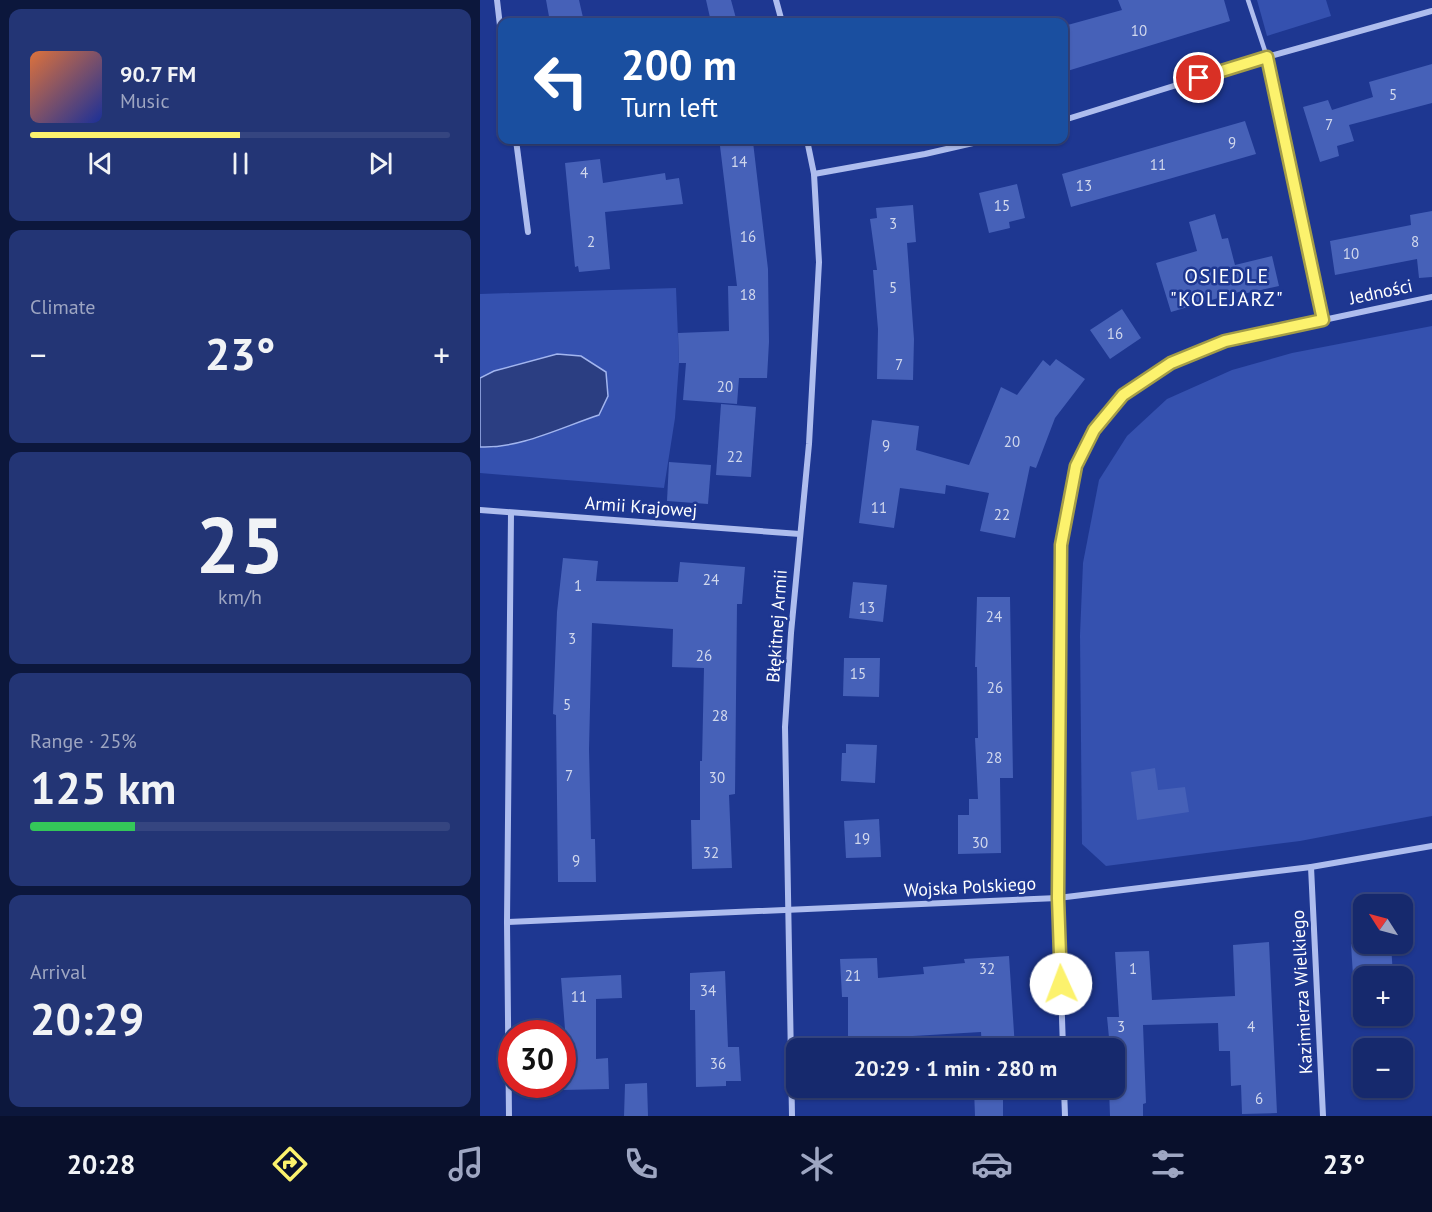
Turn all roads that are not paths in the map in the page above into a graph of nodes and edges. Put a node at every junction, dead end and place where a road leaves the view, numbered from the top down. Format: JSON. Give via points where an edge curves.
{"nodes":[{"id":1,"x":497,"y":0,"type":"edge"},
{"id":2,"x":776,"y":0,"type":"edge"},
{"id":3,"x":1248,"y":0,"type":"edge"},
{"id":4,"x":1432,"y":11,"type":"edge"},
{"id":5,"x":499,"y":18,"type":"edge"},
{"id":6,"x":781,"y":18,"type":"edge"},
{"id":7,"x":1267,"y":57,"type":"junction"},
{"id":8,"x":1068,"y":119,"type":"edge"},
{"id":9,"x":517,"y":144,"type":"edge"},
{"id":10,"x":808,"y":144,"type":"edge"},
{"id":11,"x":969,"y":144,"type":"edge"},
{"id":12,"x":814,"y":174,"type":"junction"},
{"id":13,"x":528,"y":232,"type":"dead end"},
{"id":14,"x":1432,"y":297,"type":"edge"},
{"id":15,"x":1323,"y":320,"type":"junction"},
{"id":16,"x":480,"y":510,"type":"edge"},
{"id":17,"x":511,"y":513,"type":"junction"},
{"id":18,"x":800,"y":534,"type":"junction"},
{"id":19,"x":1432,"y":846,"type":"edge"},
{"id":20,"x":1311,"y":867,"type":"junction"},
{"id":21,"x":1058,"y":898,"type":"junction"},
{"id":22,"x":790,"y":911,"type":"junction"},
{"id":23,"x":507,"y":922,"type":"junction"},
{"id":24,"x":1063,"y":1038,"type":"edge"},
{"id":25,"x":1064,"y":1098,"type":"edge"},
{"id":26,"x":509,"y":1116,"type":"edge"},
{"id":27,"x":792,"y":1116,"type":"edge"},
{"id":28,"x":1065,"y":1116,"type":"edge"},
{"id":29,"x":1323,"y":1116,"type":"edge"}],
"edges":[{"from":1,"to":5,"type":"street"},
{"from":2,"to":6,"type":"street"},
{"from":3,"to":7,"type":"lane"},
{"from":4,"to":7,"type":"street"},
{"from":7,"to":8,"type":"street"},
{"from":7,"to":15,"type":"lane"},
{"from":9,"to":13,"type":"street"},
{"from":10,"to":12,"type":"street","name":"Błękitnej Armii"},
{"from":11,"to":12,"type":"street"},
{"from":12,"to":18,"type":"street","name":"Błękitnej Armii","via":[[819,262],[816,349]]},
{"from":14,"to":15,"type":"street","name":"Jedności"},
{"from":15,"to":21,"type":"street","name":"Jedności","via":[[1225,341],[1171,363],[1123,395],[1094,430],[1076,466],[1061,545]]},
{"from":16,"to":17,"type":"street","name":"Armii Krajowej"},
{"from":17,"to":18,"type":"street","name":"Armii Krajowej"},
{"from":17,"to":23,"type":"street"},
{"from":18,"to":22,"type":"street","name":"Błękitnej Armii","via":[[785,727]]},
{"from":19,"to":20,"type":"street","name":"Wojska Polskiego"},
{"from":20,"to":21,"type":"street","name":"Wojska Polskiego"},
{"from":20,"to":29,"type":"street","name":"Kazimierza Wielkiego"},
{"from":21,"to":22,"type":"street","name":"Wojska Polskiego"},
{"from":21,"to":24,"type":"street","name":"Jedności"},
{"from":22,"to":23,"type":"street","name":"Wojska Polskiego"},
{"from":22,"to":27,"type":"street","name":"Błękitnej Armii"},
{"from":23,"to":26,"type":"street"},
{"from":25,"to":28,"type":"street"}]}
